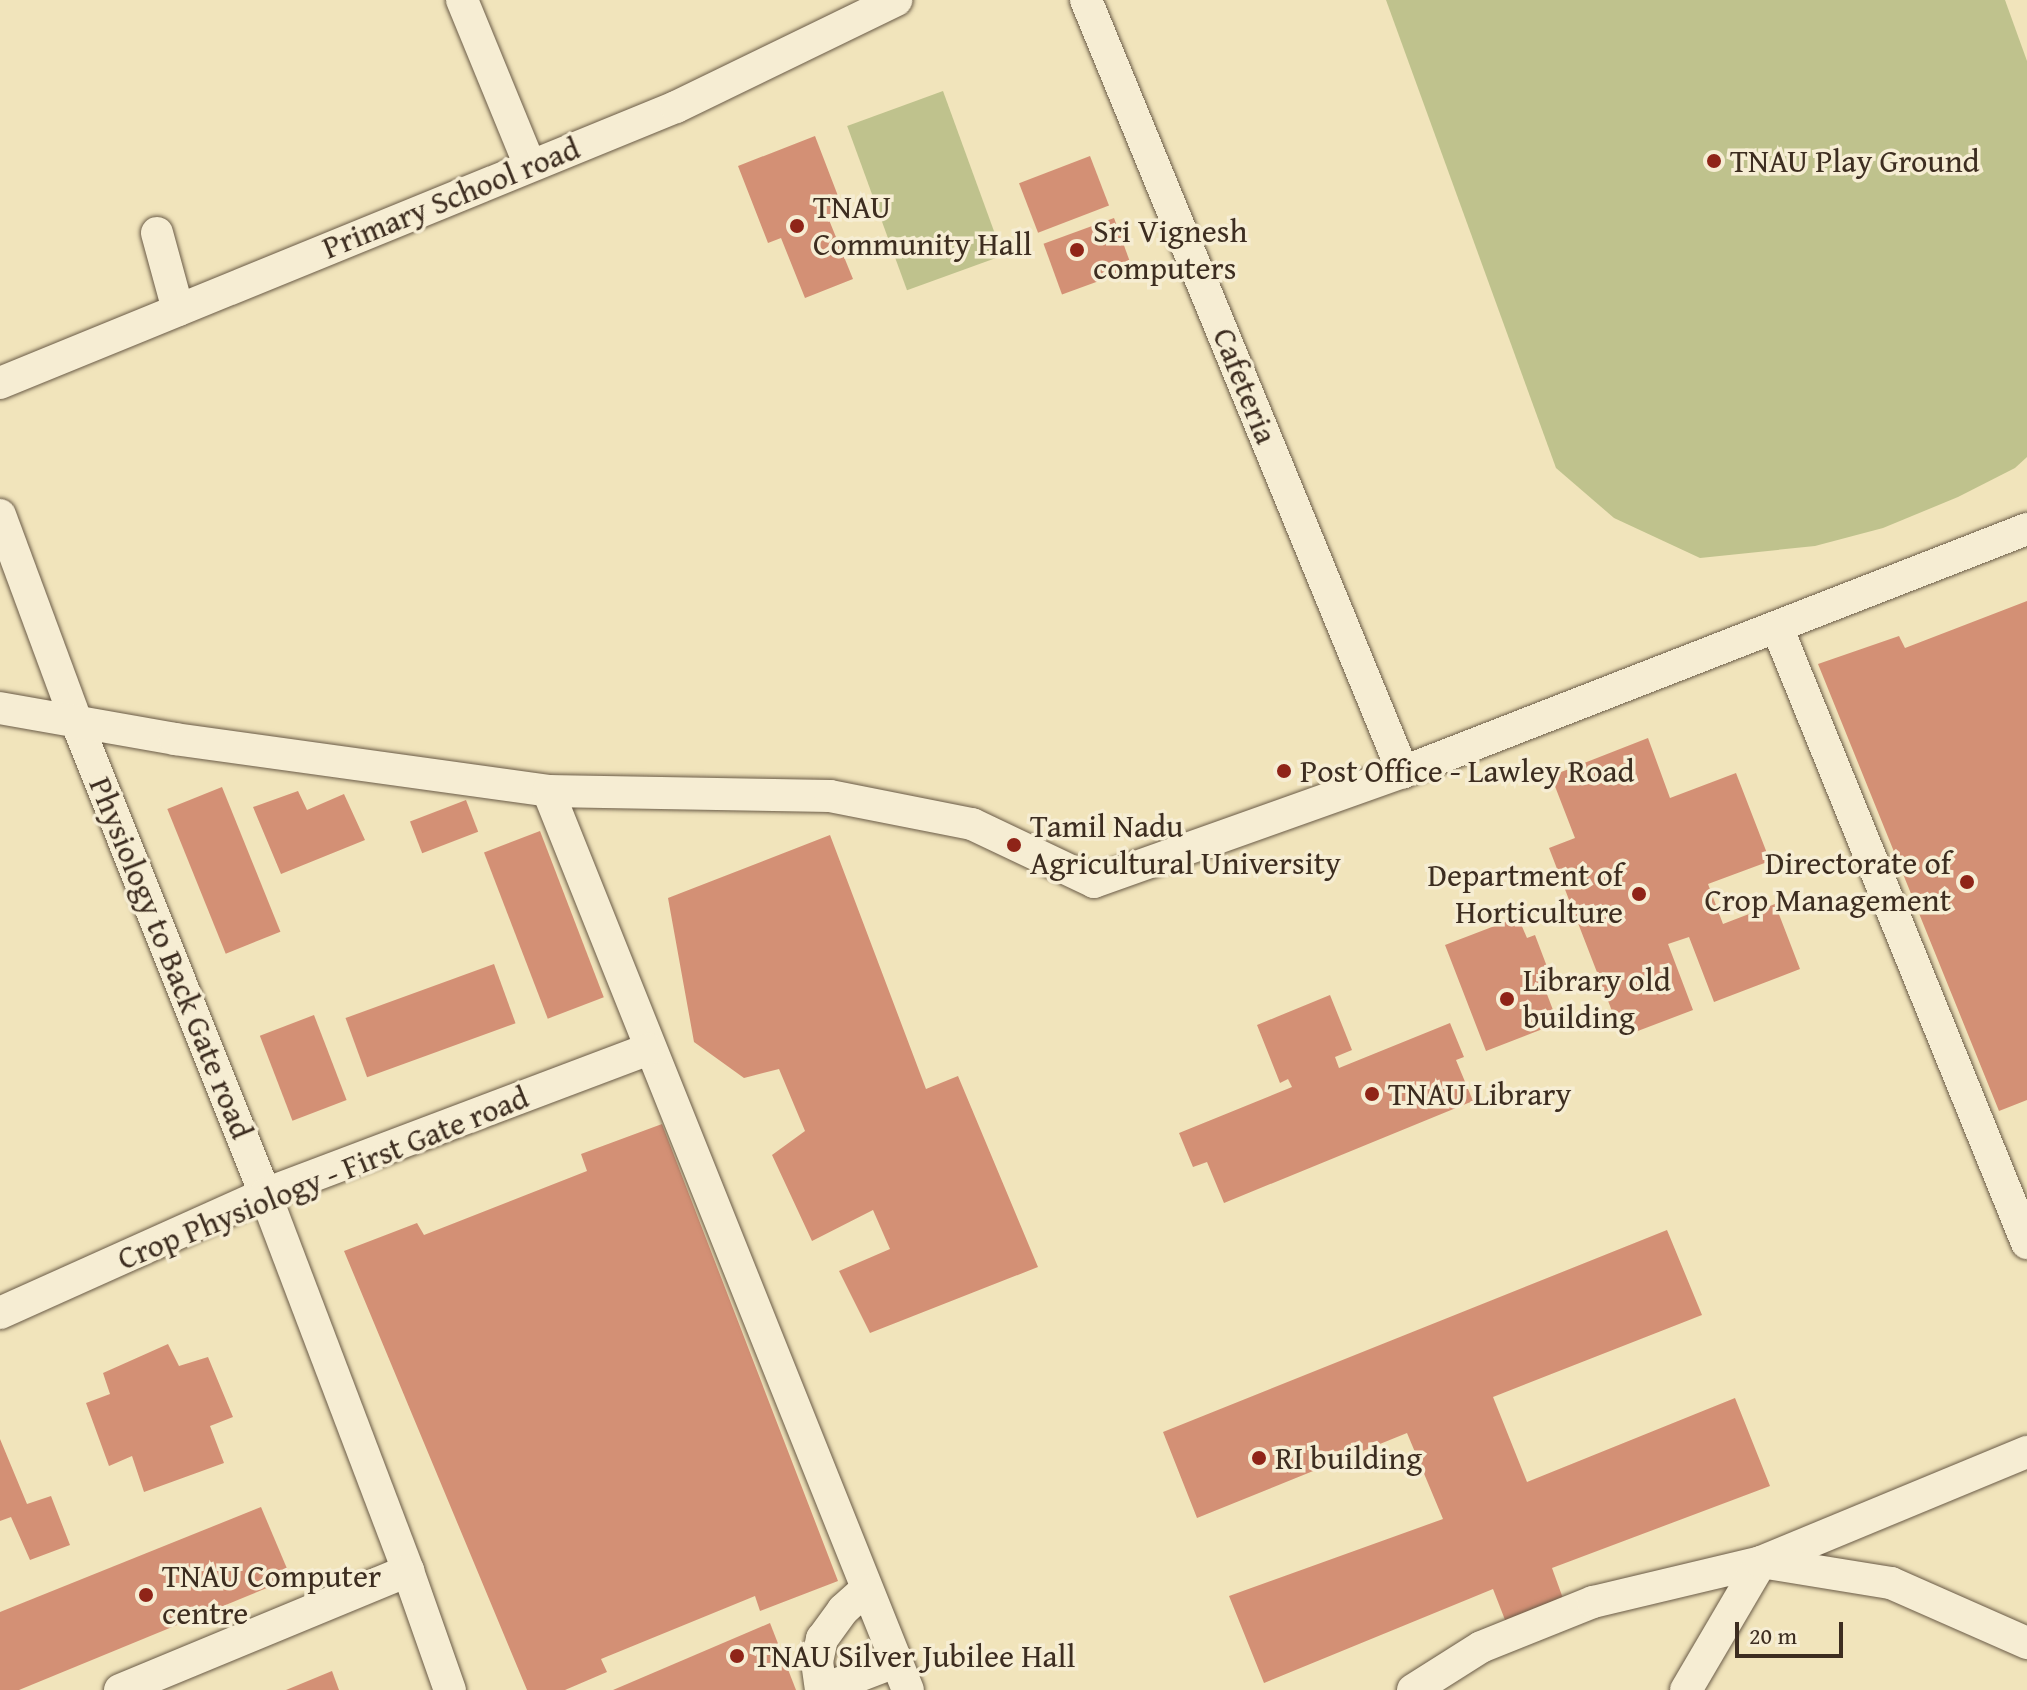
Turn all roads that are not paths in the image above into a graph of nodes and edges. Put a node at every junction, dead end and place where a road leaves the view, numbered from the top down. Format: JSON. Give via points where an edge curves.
{"nodes":[{"id":1,"x":462,"y":0,"type":"edge"},
{"id":2,"x":896,"y":0,"type":"edge"},
{"id":3,"x":1086,"y":0,"type":"edge"},
{"id":4,"x":530,"y":166,"type":"junction"},
{"id":5,"x":157,"y":233,"type":"dead end"},
{"id":6,"x":178,"y":310,"type":"junction"},
{"id":7,"x":0,"y":383,"type":"edge"},
{"id":8,"x":0,"y":515,"type":"edge"},
{"id":9,"x":2027,"y":529,"type":"edge"},
{"id":10,"x":1777,"y":627,"type":"junction"},
{"id":11,"x":0,"y":708,"type":"edge"},
{"id":12,"x":76,"y":721,"type":"junction"},
{"id":13,"x":1403,"y":772,"type":"junction"},
{"id":14,"x":548,"y":791,"type":"junction"},
{"id":15,"x":649,"y":1049,"type":"junction"},
{"id":16,"x":265,"y":1194,"type":"junction"},
{"id":17,"x":2027,"y":1243,"type":"edge"},
{"id":18,"x":0,"y":1313,"type":"edge"},
{"id":19,"x":2027,"y":1452,"type":"edge"},
{"id":20,"x":1761,"y":1562,"type":"junction"},
{"id":21,"x":408,"y":1571,"type":"junction"},
{"id":22,"x":865,"y":1590,"type":"junction"},
{"id":23,"x":2027,"y":1643,"type":"edge"},
{"id":24,"x":903,"y":1675,"type":"edge"},
{"id":25,"x":120,"y":1690,"type":"edge"},
{"id":26,"x":450,"y":1690,"type":"edge"},
{"id":27,"x":821,"y":1690,"type":"edge"},
{"id":28,"x":1413,"y":1690,"type":"edge"},
{"id":29,"x":1686,"y":1690,"type":"edge"}],
"edges":[{"from":1,"to":4,"type":"street"},
{"from":2,"to":4,"type":"street","name":"Primary School road","via":[[676,107]]},
{"from":3,"to":13,"type":"street","name":"Cafeteria"},
{"from":4,"to":6,"type":"street","name":"Primary School road"},
{"from":5,"to":6,"type":"street"},
{"from":6,"to":7,"type":"street","name":"Primary School road"},
{"from":8,"to":12,"type":"street","name":"Physiology to Back Gate road"},
{"from":9,"to":10,"type":"street"},
{"from":10,"to":13,"type":"street"},
{"from":10,"to":17,"type":"street"},
{"from":11,"to":12,"type":"street"},
{"from":12,"to":14,"type":"street"},
{"from":12,"to":16,"type":"street","name":"Physiology to Back Gate road"},
{"from":13,"to":14,"type":"street","via":[[1094,882],[972,824],[830,796]]},
{"from":14,"to":15,"type":"street"},
{"from":15,"to":16,"type":"street","name":"Crop Physiology - First Gate road"},
{"from":15,"to":22,"type":"street"},
{"from":16,"to":18,"type":"street","name":"Crop Physiology - First Gate road"},
{"from":16,"to":21,"type":"street","name":"Physiology to Back Gate road"},
{"from":19,"to":20,"type":"street"},
{"from":20,"to":23,"type":"street","via":[[1891,1583]]},
{"from":20,"to":28,"type":"street","via":[[1593,1602],[1481,1647]]},
{"from":20,"to":29,"type":"street"},
{"from":21,"to":25,"type":"street"},
{"from":21,"to":26,"type":"street","name":"Physiology to Back Gate road"},
{"from":22,"to":24,"type":"street"},
{"from":22,"to":27,"type":"street","via":[[822,1639],[817,1662]]},
{"from":24,"to":27,"type":"street"}]}
